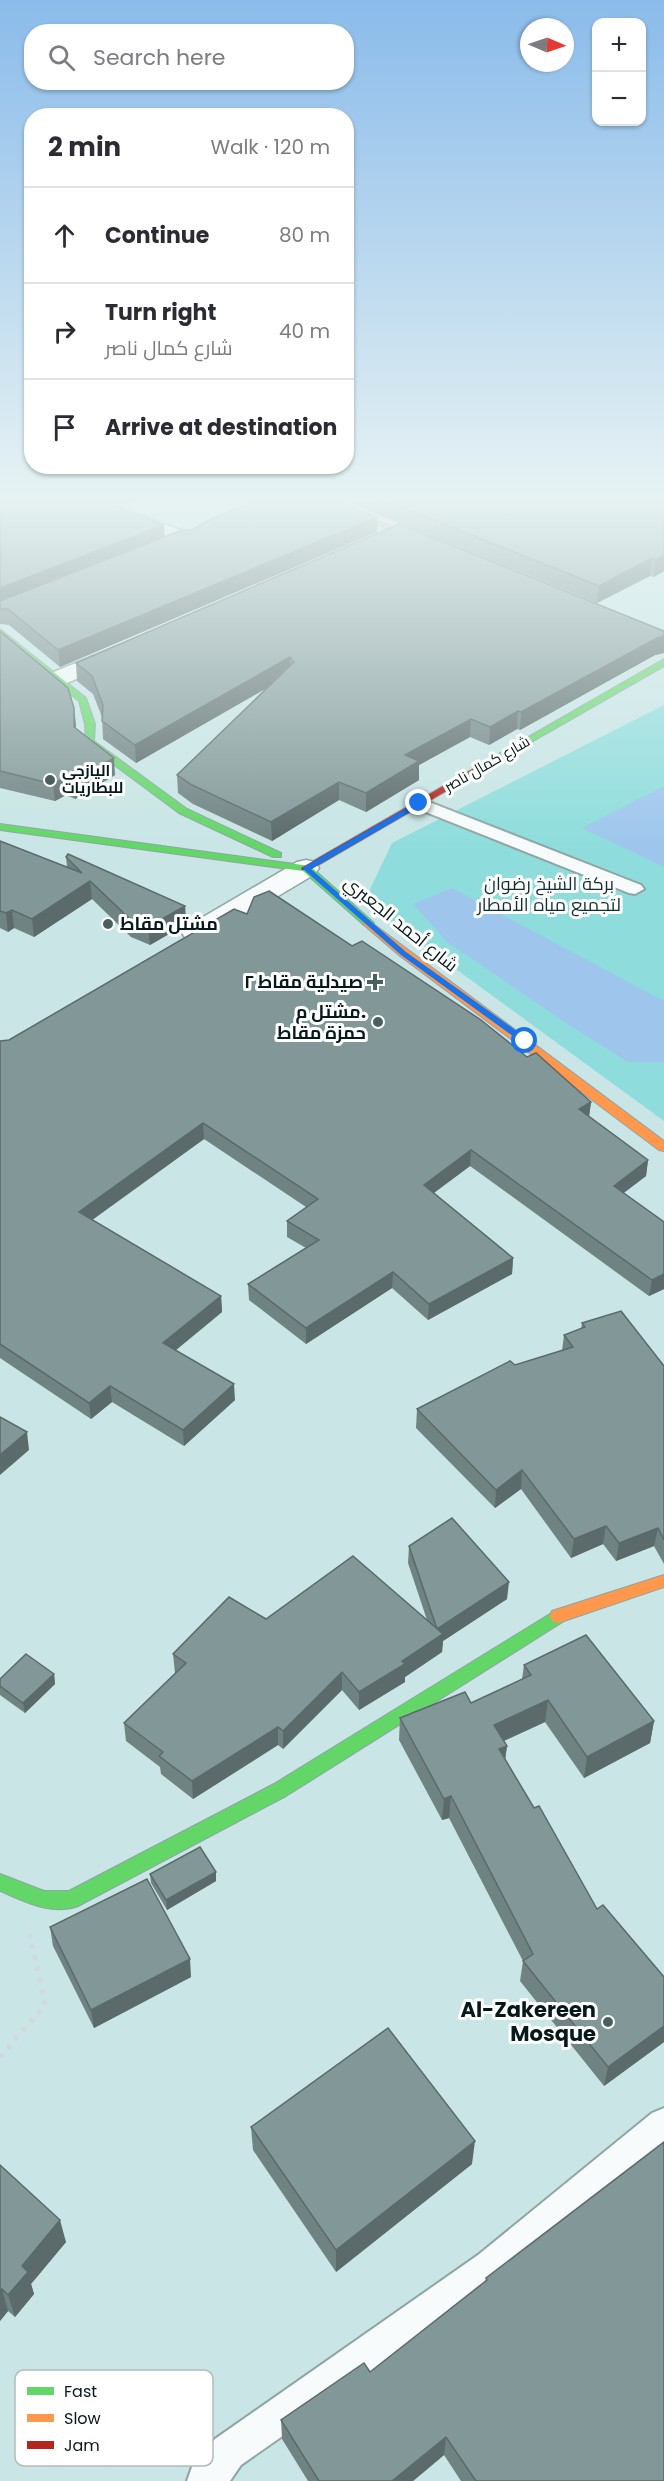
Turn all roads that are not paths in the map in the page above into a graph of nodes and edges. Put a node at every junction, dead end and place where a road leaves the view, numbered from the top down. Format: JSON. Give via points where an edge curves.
{"nodes":[{"id":1,"x":0,"y":632,"type":"edge"},
{"id":2,"x":136,"y":645,"type":"edge"},
{"id":3,"x":664,"y":662,"type":"edge"},
{"id":4,"x":59,"y":678,"type":"junction"},
{"id":5,"x":419,"y":803,"type":"junction"},
{"id":6,"x":0,"y":827,"type":"edge"},
{"id":7,"x":306,"y":868,"type":"junction"},
{"id":8,"x":635,"y":889,"type":"dead end"},
{"id":9,"x":173,"y":946,"type":"edge"},
{"id":10,"x":664,"y":1147,"type":"edge"},
{"id":11,"x":664,"y":1581,"type":"edge"},
{"id":12,"x":0,"y":1882,"type":"edge"},
{"id":13,"x":664,"y":2125,"type":"edge"},
{"id":14,"x":206,"y":2481,"type":"edge"}],
"edges":[{"from":1,"to":4,"type":"street","name":"شارع أحمد الجعبري"},
{"from":2,"to":4,"type":"street"},
{"from":3,"to":5,"type":"street","name":"شارع كمال ناصر"},
{"from":4,"to":7,"type":"street","name":"شارع أحمد الجعبري","via":[[83,700],[90,724],[89,742],[183,811]]},
{"from":5,"to":7,"type":"street","name":"شارع كمال ناصر"},
{"from":5,"to":8,"type":"lane"},
{"from":6,"to":7,"type":"street"},
{"from":7,"to":9,"type":"street","name":"شارع كمال ناصر"},
{"from":7,"to":10,"type":"street","name":"شارع أحمد الجعبري","via":[[404,953]]},
{"from":11,"to":12,"type":"street","via":[[553,1617],[280,1790],[71,1900],[44,1900]]},
{"from":13,"to":14,"type":"lane","via":[[491,2268],[228,2452]]}]}
